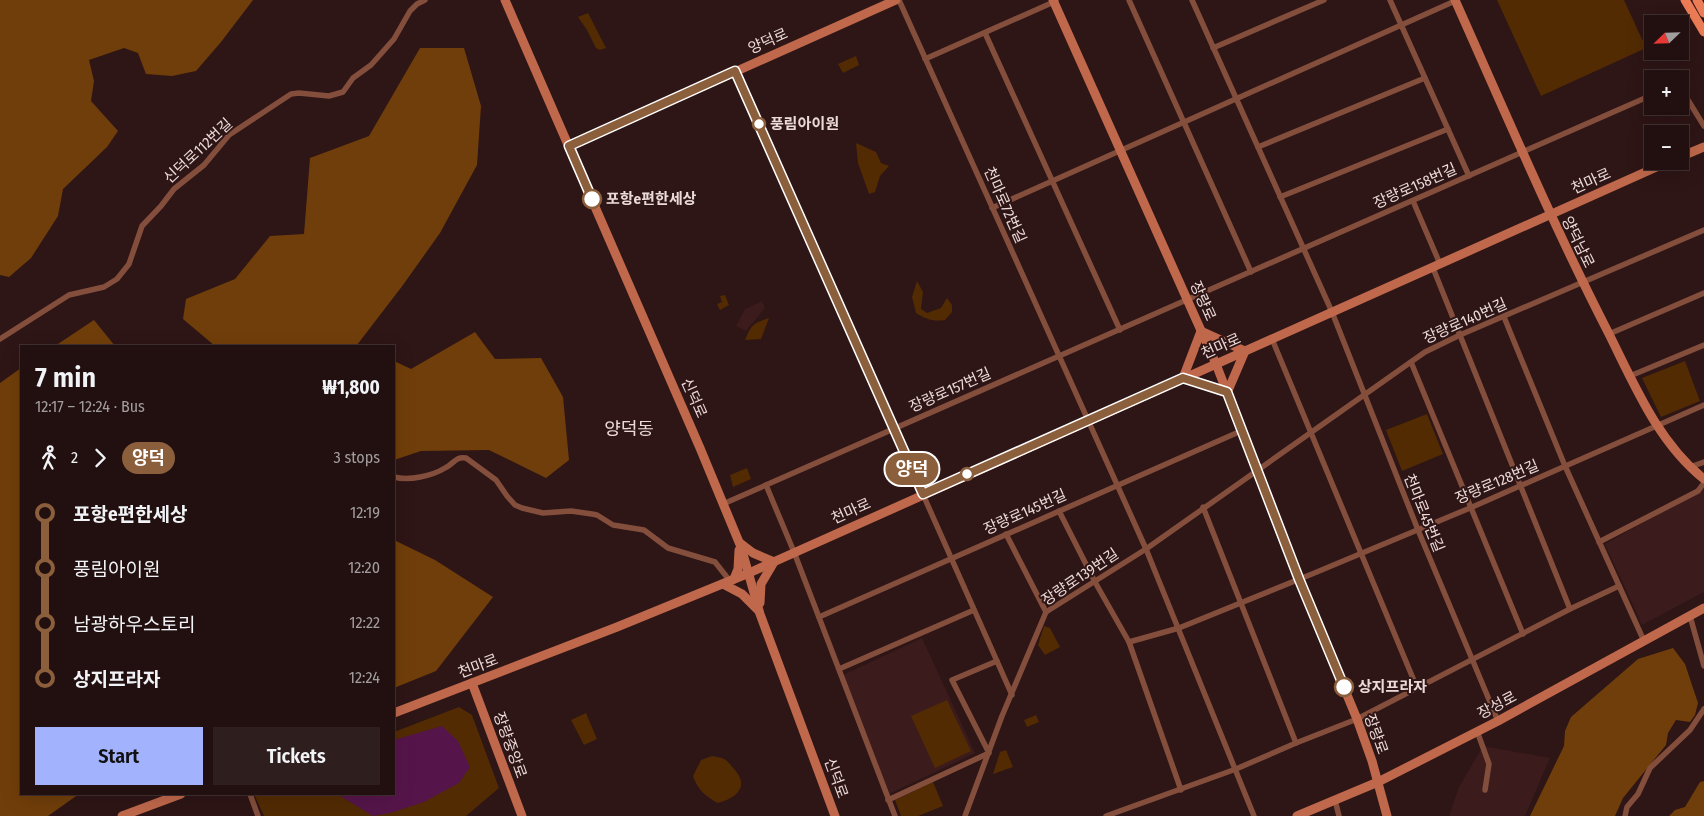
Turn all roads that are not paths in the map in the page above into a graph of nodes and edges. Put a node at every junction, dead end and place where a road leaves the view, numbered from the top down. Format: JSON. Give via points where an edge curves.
{"nodes":[{"id":1,"x":425,"y":0,"type":"edge"},
{"id":2,"x":505,"y":0,"type":"edge"},
{"id":3,"x":898,"y":0,"type":"edge"},
{"id":4,"x":1130,"y":0,"type":"edge"},
{"id":5,"x":1192,"y":0,"type":"edge"},
{"id":6,"x":1324,"y":0,"type":"edge"},
{"id":7,"x":1390,"y":0,"type":"edge"},
{"id":8,"x":1455,"y":0,"type":"edge"},
{"id":9,"x":1685,"y":0,"type":"edge"},
{"id":10,"x":1697,"y":0,"type":"edge"},
{"id":11,"x":1054,"y":1,"type":"edge"},
{"id":12,"x":1704,"y":13,"type":"edge"},
{"id":13,"x":1401,"y":25,"type":"junction"},
{"id":14,"x":985,"y":32,"type":"junction"},
{"id":15,"x":1704,"y":32,"type":"edge"},
{"id":16,"x":1213,"y":48,"type":"junction"},
{"id":17,"x":925,"y":59,"type":"junction"},
{"id":18,"x":735,"y":71,"type":"junction"},
{"id":19,"x":1425,"y":78,"type":"junction"},
{"id":20,"x":1644,"y":99,"type":"edge"},
{"id":21,"x":1236,"y":100,"type":"junction"},
{"id":22,"x":1689,"y":102,"type":"edge"},
{"id":23,"x":1185,"y":123,"type":"junction"},
{"id":24,"x":1704,"y":126,"type":"edge"},
{"id":25,"x":1448,"y":129,"type":"junction"},
{"id":26,"x":569,"y":146,"type":"junction"},
{"id":27,"x":1704,"y":146,"type":"edge"},
{"id":28,"x":1258,"y":147,"type":"junction"},
{"id":29,"x":1121,"y":152,"type":"junction"},
{"id":30,"x":1522,"y":152,"type":"junction"},
{"id":31,"x":1689,"y":153,"type":"edge"},
{"id":32,"x":1650,"y":170,"type":"edge"},
{"id":33,"x":1469,"y":176,"type":"junction"},
{"id":34,"x":1053,"y":182,"type":"junction"},
{"id":35,"x":1280,"y":197,"type":"junction"},
{"id":36,"x":1412,"y":201,"type":"junction"},
{"id":37,"x":992,"y":208,"type":"junction"},
{"id":38,"x":1550,"y":214,"type":"junction"},
{"id":39,"x":1704,"y":230,"type":"edge"},
{"id":40,"x":1303,"y":249,"type":"junction"},
{"id":41,"x":1436,"y":266,"type":"junction"},
{"id":42,"x":1251,"y":272,"type":"junction"},
{"id":43,"x":1582,"y":282,"type":"junction"},
{"id":44,"x":1704,"y":293,"type":"edge"},
{"id":45,"x":1188,"y":300,"type":"junction"},
{"id":46,"x":1332,"y":312,"type":"junction"},
{"id":47,"x":1504,"y":317,"type":"junction"},
{"id":48,"x":1120,"y":330,"type":"junction"},
{"id":49,"x":1201,"y":331,"type":"junction"},
{"id":50,"x":1609,"y":334,"type":"junction"},
{"id":51,"x":1460,"y":335,"type":"junction"},
{"id":52,"x":0,"y":339,"type":"edge"},
{"id":53,"x":1272,"y":339,"type":"junction"},
{"id":54,"x":1704,"y":345,"type":"edge"},
{"id":55,"x":1245,"y":351,"type":"junction"},
{"id":56,"x":1059,"y":357,"type":"junction"},
{"id":57,"x":1411,"y":362,"type":"junction"},
{"id":58,"x":1216,"y":364,"type":"junction"},
{"id":59,"x":1630,"y":376,"type":"junction"},
{"id":60,"x":1183,"y":378,"type":"junction"},
{"id":61,"x":1227,"y":392,"type":"junction"},
{"id":62,"x":1363,"y":395,"type":"junction"},
{"id":63,"x":1704,"y":405,"type":"edge"},
{"id":64,"x":1087,"y":420,"type":"junction"},
{"id":65,"x":1656,"y":426,"type":"junction"},
{"id":66,"x":894,"y":429,"type":"junction"},
{"id":67,"x":1241,"y":431,"type":"junction"},
{"id":68,"x":1310,"y":434,"type":"junction"},
{"id":69,"x":1704,"y":462,"type":"edge"},
{"id":70,"x":1565,"y":466,"type":"junction"},
{"id":71,"x":1690,"y":467,"type":"junction"},
{"id":72,"x":1257,"y":471,"type":"junction"},
{"id":73,"x":395,"y":477,"type":"edge"},
{"id":74,"x":1704,"y":479,"type":"edge"},
{"id":75,"x":1704,"y":483,"type":"edge"},
{"id":76,"x":766,"y":485,"type":"junction"},
{"id":77,"x":1117,"y":485,"type":"junction"},
{"id":78,"x":1520,"y":486,"type":"junction"},
{"id":79,"x":923,"y":494,"type":"junction"},
{"id":80,"x":723,"y":504,"type":"junction"},
{"id":81,"x":1203,"y":507,"type":"junction"},
{"id":82,"x":1470,"y":508,"type":"junction"},
{"id":83,"x":1059,"y":511,"type":"junction"},
{"id":84,"x":1418,"y":530,"type":"junction"},
{"id":85,"x":1006,"y":534,"type":"junction"},
{"id":86,"x":739,"y":542,"type":"junction"},
{"id":87,"x":1599,"y":542,"type":"junction"},
{"id":88,"x":1146,"y":548,"type":"junction"},
{"id":89,"x":794,"y":552,"type":"junction"},
{"id":90,"x":1361,"y":554,"type":"junction"},
{"id":91,"x":951,"y":559,"type":"junction"},
{"id":92,"x":774,"y":562,"type":"junction"},
{"id":93,"x":749,"y":573,"type":"junction"},
{"id":94,"x":1299,"y":579,"type":"junction"},
{"id":95,"x":729,"y":581,"type":"junction"},
{"id":96,"x":1095,"y":582,"type":"junction"},
{"id":97,"x":1620,"y":586,"type":"junction"},
{"id":98,"x":1240,"y":603,"type":"junction"},
{"id":99,"x":1704,"y":608,"type":"edge"},
{"id":100,"x":1570,"y":609,"type":"junction"},
{"id":101,"x":974,"y":610,"type":"junction"},
{"id":102,"x":760,"y":611,"type":"junction"},
{"id":103,"x":1046,"y":612,"type":"junction"},
{"id":104,"x":1690,"y":616,"type":"junction"},
{"id":105,"x":819,"y":617,"type":"junction"},
{"id":106,"x":1179,"y":628,"type":"junction"},
{"id":107,"x":1523,"y":634,"type":"junction"},
{"id":108,"x":1644,"y":641,"type":"junction"},
{"id":109,"x":1129,"y":642,"type":"junction"},
{"id":110,"x":997,"y":661,"type":"junction"},
{"id":111,"x":1472,"y":661,"type":"junction"},
{"id":112,"x":1704,"y":666,"type":"edge"},
{"id":113,"x":839,"y":669,"type":"junction"},
{"id":114,"x":472,"y":683,"type":"junction"},
{"id":115,"x":1417,"y":688,"type":"junction"},
{"id":116,"x":1012,"y":695,"type":"junction"},
{"id":117,"x":1704,"y":709,"type":"edge"},
{"id":118,"x":395,"y":713,"type":"edge"},
{"id":119,"x":1357,"y":720,"type":"junction"},
{"id":120,"x":1498,"y":720,"type":"junction"},
{"id":121,"x":1477,"y":731,"type":"junction"},
{"id":122,"x":1296,"y":743,"type":"junction"},
{"id":123,"x":990,"y":753,"type":"junction"},
{"id":124,"x":1236,"y":769,"type":"junction"},
{"id":125,"x":1378,"y":782,"type":"junction"},
{"id":126,"x":1181,"y":790,"type":"junction"},
{"id":127,"x":1485,"y":790,"type":"dead end"},
{"id":128,"x":178,"y":795,"type":"edge"},
{"id":129,"x":250,"y":795,"type":"edge"},
{"id":130,"x":888,"y":800,"type":"junction"},
{"id":131,"x":1335,"y":800,"type":"junction"},
{"id":132,"x":122,"y":816,"type":"edge"},
{"id":133,"x":258,"y":816,"type":"edge"},
{"id":134,"x":522,"y":816,"type":"edge"},
{"id":135,"x":835,"y":816,"type":"edge"},
{"id":136,"x":895,"y":816,"type":"edge"},
{"id":137,"x":965,"y":816,"type":"edge"},
{"id":138,"x":1106,"y":816,"type":"edge"},
{"id":139,"x":1254,"y":816,"type":"edge"},
{"id":140,"x":1297,"y":816,"type":"edge"},
{"id":141,"x":1339,"y":816,"type":"edge"},
{"id":142,"x":1387,"y":816,"type":"edge"},
{"id":143,"x":1625,"y":816,"type":"edge"}],
"edges":[{"from":1,"to":52,"type":"street","name":"신덕로112번길","via":[[417,4],[394,39],[371,65],[353,78],[343,92],[329,96],[291,94],[226,138],[209,160],[174,189],[145,222],[129,264],[117,279],[104,287],[69,295]]},
{"from":2,"to":26,"type":"street","name":"신덕로"},
{"from":3,"to":17,"type":"street","name":"천마로72번길"},
{"from":3,"to":18,"type":"street","name":"양덕로"},
{"from":4,"to":23,"type":"street"},
{"from":5,"to":16,"type":"street","name":"천마로45번길"},
{"from":6,"to":16,"type":"street"},
{"from":7,"to":13,"type":"street"},
{"from":8,"to":13,"type":"street"},
{"from":8,"to":30,"type":"street","name":"양덕남로"},
{"from":9,"to":15,"type":"main road"},
{"from":10,"to":12,"type":"main road"},
{"from":11,"to":14,"type":"street"},
{"from":11,"to":29,"type":"street","name":"장량로"},
{"from":13,"to":19,"type":"street"},
{"from":13,"to":21,"type":"street"},
{"from":14,"to":17,"type":"street"},
{"from":14,"to":34,"type":"street"},
{"from":16,"to":21,"type":"street","name":"천마로45번길"},
{"from":17,"to":37,"type":"street","name":"천마로72번길"},
{"from":18,"to":26,"type":"street","name":"양덕로"},
{"from":18,"to":66,"type":"street"},
{"from":19,"to":25,"type":"street"},
{"from":19,"to":28,"type":"street"},
{"from":20,"to":30,"type":"street","name":"장량로158번길"},
{"from":21,"to":23,"type":"street"},
{"from":21,"to":28,"type":"street","name":"천마로45번길"},
{"from":22,"to":24,"type":"street"},
{"from":23,"to":29,"type":"street"},
{"from":23,"to":42,"type":"street"},
{"from":25,"to":33,"type":"street"},
{"from":25,"to":35,"type":"street"},
{"from":26,"to":80,"type":"street","name":"신덕로"},
{"from":27,"to":31,"type":"street"},
{"from":28,"to":35,"type":"street","name":"천마로45번길"},
{"from":29,"to":34,"type":"street"},
{"from":29,"to":45,"type":"street","name":"장량로"},
{"from":30,"to":33,"type":"street","name":"장량로158번길"},
{"from":30,"to":38,"type":"street","name":"양덕남로"},
{"from":32,"to":38,"type":"street","name":"천마로"},
{"from":33,"to":36,"type":"street","name":"장량로158번길"},
{"from":34,"to":37,"type":"street"},
{"from":34,"to":48,"type":"street"},
{"from":35,"to":40,"type":"street","name":"천마로45번길"},
{"from":36,"to":40,"type":"street","name":"장량로158번길"},
{"from":36,"to":41,"type":"street"},
{"from":37,"to":56,"type":"street","name":"천마로72번길"},
{"from":38,"to":41,"type":"street","name":"천마로"},
{"from":38,"to":43,"type":"street","name":"양덕남로"},
{"from":39,"to":43,"type":"street","name":"장량로140번길"},
{"from":40,"to":42,"type":"street","name":"장량로158번길"},
{"from":40,"to":46,"type":"street","name":"천마로45번길"},
{"from":41,"to":46,"type":"street","name":"천마로"},
{"from":41,"to":51,"type":"street"},
{"from":42,"to":45,"type":"street","name":"장량로158번길"},
{"from":43,"to":47,"type":"street","name":"장량로140번길"},
{"from":43,"to":50,"type":"street","name":"양덕남로"},
{"from":44,"to":50,"type":"street"},
{"from":45,"to":48,"type":"street","name":"장량로157번길"},
{"from":45,"to":49,"type":"street","name":"장량로"},
{"from":46,"to":53,"type":"street","name":"천마로"},
{"from":46,"to":62,"type":"street","name":"천마로45번길"},
{"from":47,"to":51,"type":"street","name":"장량로140번길"},
{"from":47,"to":70,"type":"street"},
{"from":48,"to":56,"type":"street","name":"장량로157번길"},
{"from":49,"to":55,"type":"street"},
{"from":49,"to":58,"type":"street","name":"장량로"},
{"from":49,"to":60,"type":"street"},
{"from":50,"to":59,"type":"street","name":"양덕남로"},
{"from":51,"to":57,"type":"street","name":"장량로140번길"},
{"from":51,"to":78,"type":"street"},
{"from":53,"to":55,"type":"street","name":"천마로"},
{"from":53,"to":68,"type":"street"},
{"from":54,"to":59,"type":"street"},
{"from":55,"to":58,"type":"street","name":"천마로"},
{"from":55,"to":61,"type":"street"},
{"from":56,"to":64,"type":"street","name":"천마로72번길"},
{"from":56,"to":66,"type":"street","name":"장량로157번길"},
{"from":57,"to":62,"type":"street","name":"장량로140번길"},
{"from":57,"to":82,"type":"street"},
{"from":58,"to":60,"type":"street","name":"천마로"},
{"from":58,"to":61,"type":"street","name":"장량로"},
{"from":59,"to":65,"type":"street","name":"양덕남로"},
{"from":60,"to":61,"type":"street"},
{"from":60,"to":64,"type":"street","name":"천마로"},
{"from":61,"to":67,"type":"street","name":"장량로"},
{"from":62,"to":68,"type":"street","name":"장량로140번길"},
{"from":62,"to":84,"type":"street","name":"천마로45번길"},
{"from":63,"to":65,"type":"street","name":"장량로128번길"},
{"from":64,"to":77,"type":"street","name":"천마로72번길"},
{"from":64,"to":79,"type":"street","name":"천마로"},
{"from":65,"to":70,"type":"street","name":"장량로128번길"},
{"from":65,"to":71,"type":"street","name":"양덕남로"},
{"from":66,"to":76,"type":"street","name":"장량로157번길"},
{"from":66,"to":79,"type":"street"},
{"from":67,"to":72,"type":"street","name":"장량로"},
{"from":67,"to":77,"type":"street","name":"장량로145번길"},
{"from":68,"to":72,"type":"street","name":"장량로140번길"},
{"from":68,"to":90,"type":"street"},
{"from":69,"to":71,"type":"street"},
{"from":70,"to":78,"type":"street","name":"장량로128번길"},
{"from":70,"to":87,"type":"street"},
{"from":71,"to":74,"type":"street","name":"양덕남로"},
{"from":72,"to":81,"type":"street","name":"장량로139번길"},
{"from":72,"to":94,"type":"street","name":"장량로"},
{"from":73,"to":95,"type":"street","via":[[405,479],[428,474],[463,457],[496,480],[511,501],[522,508],[543,513],[572,511],[592,514],[613,525],[644,530],[668,548],[715,562]]},
{"from":75,"to":87,"type":"street","via":[[1698,491]]},
{"from":76,"to":80,"type":"street","name":"장량로157번길"},
{"from":76,"to":89,"type":"street"},
{"from":77,"to":83,"type":"street","name":"장량로145번길"},
{"from":77,"to":88,"type":"street","name":"천마로72번길"},
{"from":78,"to":82,"type":"street","name":"장량로128번길"},
{"from":78,"to":100,"type":"street"},
{"from":79,"to":89,"type":"street","name":"천마로"},
{"from":79,"to":91,"type":"street"},
{"from":80,"to":86,"type":"street","name":"신덕로"},
{"from":81,"to":88,"type":"street","name":"장량로139번길"},
{"from":81,"to":98,"type":"street"},
{"from":82,"to":84,"type":"street","name":"장량로128번길"},
{"from":82,"to":107,"type":"street"},
{"from":83,"to":85,"type":"street","name":"장량로145번길"},
{"from":83,"to":96,"type":"street"},
{"from":84,"to":90,"type":"street","name":"장량로128번길"},
{"from":84,"to":111,"type":"street","name":"천마로45번길"},
{"from":85,"to":91,"type":"street","name":"장량로145번길"},
{"from":85,"to":103,"type":"street"},
{"from":86,"to":92,"type":"street"},
{"from":86,"to":93,"type":"street","name":"신덕로"},
{"from":86,"to":95,"type":"street","via":[[738,569]]},
{"from":87,"to":97,"type":"street"},
{"from":88,"to":96,"type":"street","name":"장량로139번길"},
{"from":88,"to":106,"type":"street","name":"천마로72번길"},
{"from":89,"to":92,"type":"street","name":"천마로"},
{"from":89,"to":105,"type":"street"},
{"from":90,"to":94,"type":"street","name":"장량로128번길"},
{"from":90,"to":115,"type":"street"},
{"from":91,"to":101,"type":"street"},
{"from":91,"to":105,"type":"street","name":"장량로145번길"},
{"from":92,"to":93,"type":"street","name":"천마로"},
{"from":92,"to":102,"type":"street","via":[[761,584]]},
{"from":93,"to":95,"type":"street","name":"천마로"},
{"from":93,"to":102,"type":"street","name":"신덕로"},
{"from":94,"to":98,"type":"street","name":"장량로128번길"},
{"from":94,"to":119,"type":"street","name":"장량로"},
{"from":95,"to":102,"type":"street"},
{"from":95,"to":114,"type":"street","name":"천마로"},
{"from":96,"to":103,"type":"street","name":"장량로139번길"},
{"from":96,"to":109,"type":"street"},
{"from":97,"to":100,"type":"street"},
{"from":97,"to":108,"type":"street"},
{"from":98,"to":106,"type":"street","name":"장량로128번길"},
{"from":98,"to":122,"type":"street"},
{"from":99,"to":104,"type":"street","name":"장성로"},
{"from":100,"to":107,"type":"street"},
{"from":101,"to":110,"type":"street"},
{"from":101,"to":113,"type":"street"},
{"from":102,"to":135,"type":"street","name":"신덕로"},
{"from":103,"to":116,"type":"street","name":"장량로139번길"},
{"from":104,"to":108,"type":"street","name":"장성로"},
{"from":104,"to":112,"type":"street"},
{"from":105,"to":113,"type":"street"},
{"from":106,"to":109,"type":"street","name":"장량로128번길"},
{"from":106,"to":124,"type":"street","name":"천마로72번길"},
{"from":107,"to":111,"type":"street"},
{"from":108,"to":120,"type":"street","name":"장성로"},
{"from":109,"to":126,"type":"street"},
{"from":110,"to":116,"type":"street"},
{"from":110,"to":123,"type":"street","via":[[952,680]]},
{"from":111,"to":115,"type":"street"},
{"from":111,"to":120,"type":"street","name":"천마로45번길"},
{"from":113,"to":130,"type":"street"},
{"from":114,"to":118,"type":"street","name":"천마로"},
{"from":114,"to":134,"type":"street","name":"장량중앙로"},
{"from":115,"to":119,"type":"street"},
{"from":116,"to":123,"type":"street","name":"장량로139번길"},
{"from":117,"to":143,"type":"street","via":[[1690,730],[1650,768]]},
{"from":119,"to":122,"type":"street"},
{"from":119,"to":125,"type":"street","name":"장량로"},
{"from":120,"to":121,"type":"street","name":"장성로"},
{"from":121,"to":125,"type":"street","name":"장성로"},
{"from":121,"to":127,"type":"street","via":[[1489,764]]},
{"from":122,"to":124,"type":"street"},
{"from":123,"to":130,"type":"street"},
{"from":123,"to":137,"type":"street","name":"장량로139번길"},
{"from":124,"to":126,"type":"street"},
{"from":124,"to":139,"type":"street","name":"천마로72번길"},
{"from":125,"to":131,"type":"street","name":"장성로"},
{"from":125,"to":142,"type":"street","name":"장량로"},
{"from":126,"to":138,"type":"street"},
{"from":128,"to":132,"type":"street"},
{"from":129,"to":133,"type":"street"},
{"from":130,"to":136,"type":"street"},
{"from":131,"to":140,"type":"street","name":"장성로"},
{"from":131,"to":141,"type":"street"}]}
